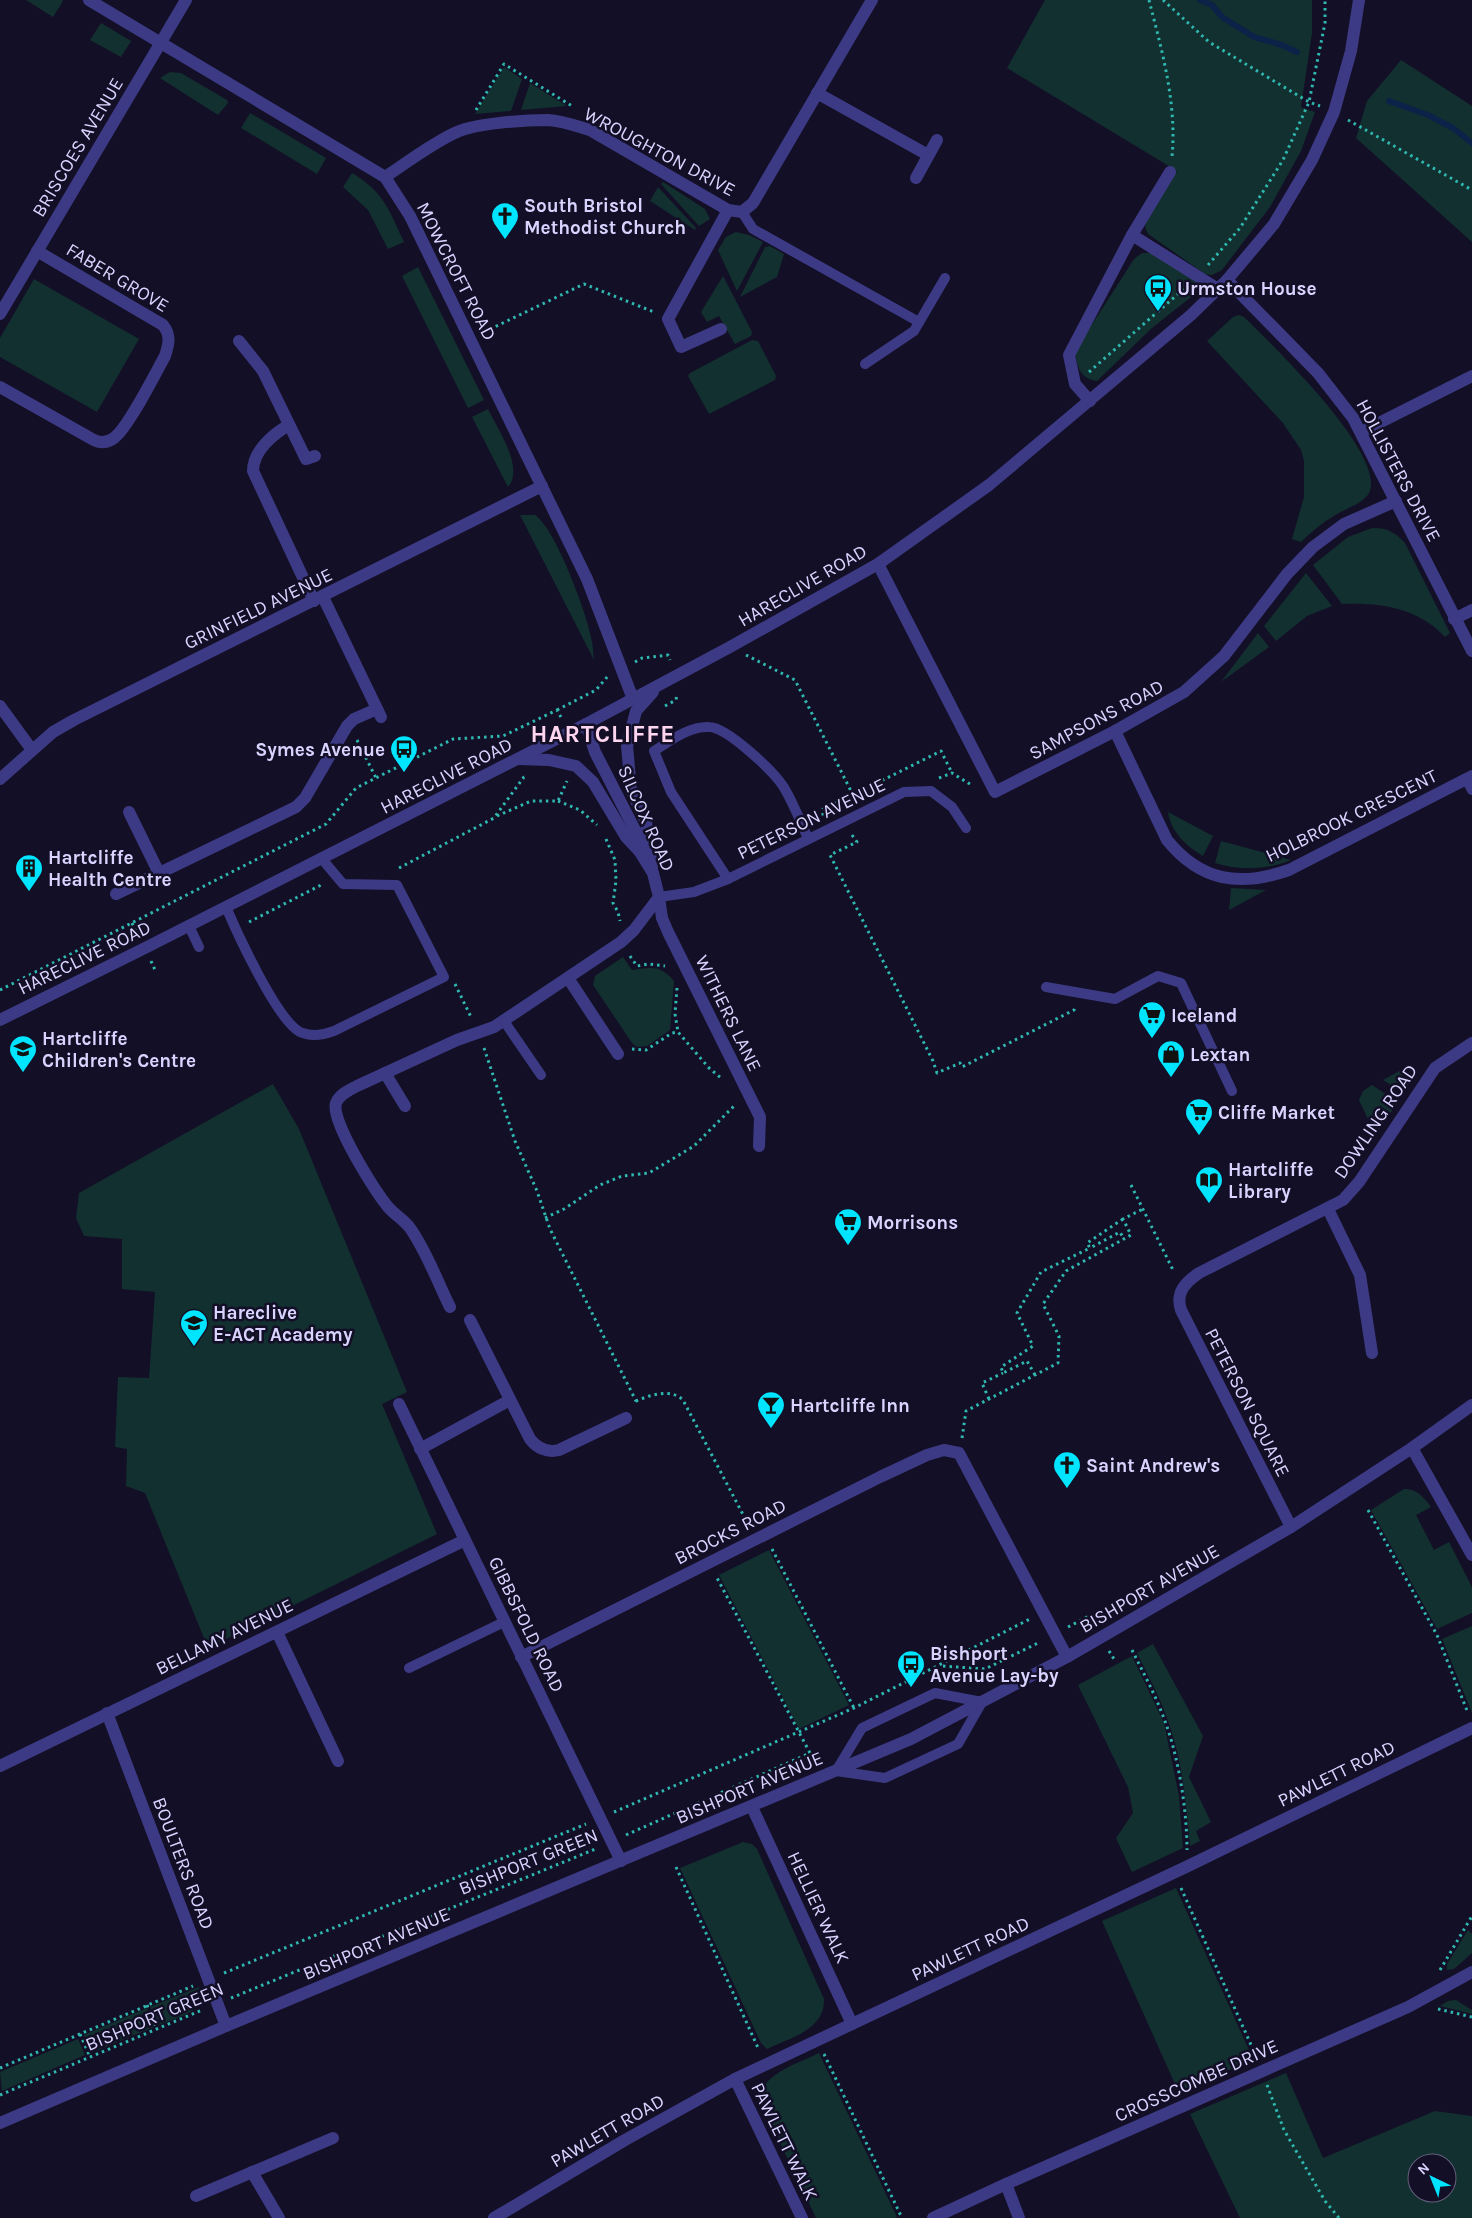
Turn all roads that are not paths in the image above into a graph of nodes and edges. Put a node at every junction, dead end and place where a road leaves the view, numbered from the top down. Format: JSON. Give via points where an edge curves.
{"nodes":[{"id":1,"x":89,"y":0,"type":"edge"},
{"id":2,"x":186,"y":0,"type":"edge"},
{"id":3,"x":872,"y":0,"type":"edge"},
{"id":4,"x":1359,"y":0,"type":"edge"},
{"id":5,"x":160,"y":44,"type":"junction"},
{"id":6,"x":817,"y":93,"type":"junction"},
{"id":7,"x":937,"y":140,"type":"dead end"},
{"id":8,"x":928,"y":155,"type":"junction"},
{"id":9,"x":1170,"y":172,"type":"road end"},
{"id":10,"x":385,"y":177,"type":"junction"},
{"id":11,"x":916,"y":178,"type":"dead end"},
{"id":12,"x":728,"y":210,"type":"junction"},
{"id":13,"x":742,"y":212,"type":"junction"},
{"id":14,"x":1132,"y":235,"type":"junction"},
{"id":15,"x":37,"y":251,"type":"junction"},
{"id":16,"x":945,"y":278,"type":"dead end"},
{"id":17,"x":1222,"y":285,"type":"junction"},
{"id":18,"x":0,"y":314,"type":"edge"},
{"id":19,"x":919,"y":322,"type":"junction"},
{"id":20,"x":721,"y":329,"type":"dead end"},
{"id":21,"x":239,"y":341,"type":"dead end"},
{"id":22,"x":865,"y":364,"type":"dead end"},
{"id":23,"x":1472,"y":376,"type":"edge"},
{"id":24,"x":0,"y":386,"type":"edge"},
{"id":25,"x":1090,"y":401,"type":"junction"},
{"id":26,"x":289,"y":425,"type":"junction"},
{"id":27,"x":1361,"y":432,"type":"junction"},
{"id":28,"x":315,"y":456,"type":"dead end"},
{"id":29,"x":542,"y":486,"type":"junction"},
{"id":30,"x":1396,"y":501,"type":"junction"},
{"id":31,"x":878,"y":564,"type":"junction"},
{"id":32,"x":318,"y":599,"type":"junction"},
{"id":33,"x":1472,"y":610,"type":"edge"},
{"id":34,"x":1454,"y":619,"type":"junction"},
{"id":35,"x":1472,"y":651,"type":"edge"},
{"id":36,"x":661,"y":684,"type":"junction"},
{"id":37,"x":633,"y":699,"type":"junction"},
{"id":38,"x":0,"y":706,"type":"edge"},
{"id":39,"x":586,"y":724,"type":"junction"},
{"id":40,"x":1115,"y":731,"type":"junction"},
{"id":41,"x":32,"y":750,"type":"junction"},
{"id":42,"x":518,"y":759,"type":"junction"},
{"id":43,"x":0,"y":779,"type":"edge"},
{"id":44,"x":1470,"y":781,"type":"edge"},
{"id":45,"x":129,"y":812,"type":"dead end"},
{"id":46,"x":966,"y":828,"type":"dead end"},
{"id":47,"x":808,"y":838,"type":"junction"},
{"id":48,"x":640,"y":852,"type":"junction"},
{"id":49,"x":322,"y":859,"type":"junction"},
{"id":50,"x":159,"y":873,"type":"junction"},
{"id":51,"x":653,"y":873,"type":"junction"},
{"id":52,"x":728,"y":879,"type":"junction"},
{"id":53,"x":116,"y":894,"type":"dead end"},
{"id":54,"x":659,"y":897,"type":"junction"},
{"id":55,"x":226,"y":907,"type":"junction"},
{"id":56,"x":189,"y":926,"type":"junction"},
{"id":57,"x":199,"y":948,"type":"dead end"},
{"id":58,"x":568,"y":978,"type":"junction"},
{"id":59,"x":1046,"y":987,"type":"dead end"},
{"id":60,"x":0,"y":1020,"type":"edge"},
{"id":61,"x":504,"y":1021,"type":"junction"},
{"id":62,"x":1472,"y":1043,"type":"edge"},
{"id":63,"x":618,"y":1054,"type":"road end"},
{"id":64,"x":385,"y":1073,"type":"junction"},
{"id":65,"x":541,"y":1074,"type":"dead end"},
{"id":66,"x":1232,"y":1091,"type":"dead end"},
{"id":67,"x":405,"y":1106,"type":"dead end"},
{"id":68,"x":760,"y":1146,"type":"dead end"},
{"id":69,"x":1328,"y":1209,"type":"junction"},
{"id":70,"x":1180,"y":1292,"type":"joint"},
{"id":71,"x":450,"y":1307,"type":"dead end"},
{"id":72,"x":470,"y":1320,"type":"dead end"},
{"id":73,"x":1372,"y":1352,"type":"dead end"},
{"id":74,"x":510,"y":1400,"type":"junction"},
{"id":75,"x":399,"y":1404,"type":"dead end"},
{"id":76,"x":1472,"y":1405,"type":"edge"},
{"id":77,"x":626,"y":1418,"type":"road end"},
{"id":78,"x":1412,"y":1448,"type":"junction"},
{"id":79,"x":420,"y":1449,"type":"junction"},
{"id":80,"x":1291,"y":1527,"type":"junction"},
{"id":81,"x":465,"y":1540,"type":"junction"},
{"id":82,"x":1472,"y":1555,"type":"edge"},
{"id":83,"x":504,"y":1622,"type":"junction"},
{"id":84,"x":277,"y":1632,"type":"junction"},
{"id":85,"x":521,"y":1656,"type":"junction"},
{"id":86,"x":1067,"y":1657,"type":"junction"},
{"id":87,"x":409,"y":1668,"type":"dead end"},
{"id":88,"x":982,"y":1702,"type":"junction"},
{"id":89,"x":107,"y":1714,"type":"junction"},
{"id":90,"x":1472,"y":1728,"type":"edge"},
{"id":91,"x":338,"y":1761,"type":"dead end"},
{"id":92,"x":0,"y":1766,"type":"edge"},
{"id":93,"x":836,"y":1771,"type":"junction"},
{"id":94,"x":752,"y":1807,"type":"junction"},
{"id":95,"x":621,"y":1861,"type":"junction"},
{"id":96,"x":1472,"y":1972,"type":"edge"},
{"id":97,"x":852,"y":2024,"type":"junction"},
{"id":98,"x":226,"y":2026,"type":"junction"},
{"id":99,"x":735,"y":2079,"type":"junction"},
{"id":100,"x":0,"y":2123,"type":"edge"},
{"id":101,"x":333,"y":2138,"type":"dead end"},
{"id":102,"x":252,"y":2172,"type":"junction"},
{"id":103,"x":1006,"y":2184,"type":"junction"},
{"id":104,"x":196,"y":2196,"type":"dead end"},
{"id":105,"x":279,"y":2218,"type":"edge"},
{"id":106,"x":494,"y":2218,"type":"edge"},
{"id":107,"x":802,"y":2218,"type":"edge"},
{"id":108,"x":933,"y":2218,"type":"edge"},
{"id":109,"x":1019,"y":2218,"type":"edge"}],
"edges":[{"from":1,"to":5,"type":"street","name":"MOWCROFT ROAD"},
{"from":2,"to":5,"type":"street","name":"BRISCOES AVENUE"},
{"from":3,"to":6,"type":"street","name":"WROUGHTON DRIVE"},
{"from":4,"to":17,"type":"street","name":"HARECLIVE ROAD","via":[[1351,51],[1334,112],[1312,160],[1274,224]]},
{"from":5,"to":10,"type":"street","name":"MOWCROFT ROAD"},
{"from":5,"to":15,"type":"street","name":"BRISCOES AVENUE"},
{"from":6,"to":8,"type":"street"},
{"from":6,"to":13,"type":"street","name":"WROUGHTON DRIVE","via":[[753,203]]},
{"from":7,"to":8,"type":"street"},
{"from":8,"to":11,"type":"street"},
{"from":9,"to":14,"type":"street"},
{"from":10,"to":12,"type":"street","name":"WROUGHTON DRIVE","via":[[463,130],[548,120],[590,130]]},
{"from":10,"to":29,"type":"street","name":"MOWCROFT ROAD","via":[[410,216]]},
{"from":12,"to":13,"type":"street","name":"WROUGHTON DRIVE"},
{"from":12,"to":20,"type":"street","via":[[668,318],[681,347]]},
{"from":13,"to":19,"type":"lane","via":[[753,229]]},
{"from":14,"to":17,"type":"street","via":[[1199,276]]},
{"from":14,"to":25,"type":"street","via":[[1069,355],[1075,384]]},
{"from":15,"to":18,"type":"street","name":"BRISCOES AVENUE"},
{"from":15,"to":24,"type":"street","name":"FABER GROVE","via":[[164,324],[169,335],[168,348],[124,427],[108,441],[92,439]]},
{"from":16,"to":19,"type":"lane"},
{"from":17,"to":25,"type":"street","name":"HARECLIVE ROAD"},
{"from":17,"to":27,"type":"street","name":"HOLLISTERS DRIVE","via":[[1318,373]]},
{"from":19,"to":22,"type":"lane","via":[[909,336]]},
{"from":21,"to":26,"type":"street","via":[[263,371]]},
{"from":23,"to":27,"type":"street"},
{"from":25,"to":31,"type":"street","name":"HARECLIVE ROAD","via":[[989,485]]},
{"from":26,"to":28,"type":"street","via":[[306,460]]},
{"from":26,"to":32,"type":"street","via":[[267,441],[255,460],[253,471]]},
{"from":27,"to":30,"type":"street","name":"HOLLISTERS DRIVE"},
{"from":29,"to":32,"type":"street","name":"GRINFIELD AVENUE"},
{"from":29,"to":37,"type":"street","name":"MOWCROFT ROAD","via":[[586,579]]},
{"from":30,"to":34,"type":"street","name":"HOLLISTERS DRIVE"},
{"from":30,"to":40,"type":"street","name":"SAMPSONS ROAD","via":[[1344,524],[1318,542],[1287,574],[1224,656],[1200,680],[1173,700]]},
{"from":31,"to":36,"type":"street","name":"HARECLIVE ROAD"},
{"from":31,"to":40,"type":"street","name":"SAMPSONS ROAD","via":[[999,790]]},
{"from":32,"to":41,"type":"street","name":"GRINFIELD AVENUE","via":[[74,720]]},
{"from":32,"to":50,"type":"street","via":[[379,713],[354,719],[349,724],[301,803]]},
{"from":33,"to":34,"type":"street"},
{"from":34,"to":35,"type":"street","name":"HOLLISTERS DRIVE"},
{"from":36,"to":37,"type":"street","name":"HARECLIVE ROAD"},
{"from":36,"to":51,"type":"street","via":[[636,711],[626,746],[631,790],[646,822]]},
{"from":37,"to":39,"type":"street","name":"HARECLIVE ROAD"},
{"from":38,"to":41,"type":"street"},
{"from":39,"to":42,"type":"street","name":"HARECLIVE ROAD"},
{"from":39,"to":48,"type":"street","name":"SILCOX ROAD","via":[[595,752],[636,832]]},
{"from":40,"to":44,"type":"street","name":"HOLBROOK CRESCENT","via":[[1167,840],[1198,868],[1234,880],[1266,878],[1289,870]]},
{"from":41,"to":43,"type":"street","name":"GRINFIELD AVENUE"},
{"from":42,"to":48,"type":"street","via":[[550,760],[576,766],[593,782],[626,837]]},
{"from":42,"to":49,"type":"street","name":"HARECLIVE ROAD"},
{"from":45,"to":50,"type":"street"},
{"from":46,"to":47,"type":"lane","name":"PETERSON AVENUE","via":[[952,807],[931,791],[904,792]]},
{"from":47,"to":52,"type":"lane","name":"PETERSON AVENUE"},
{"from":47,"to":52,"type":"lane","via":[[783,786],[764,765],[737,741],[711,726],[691,730],[654,751],[671,792]]},
{"from":48,"to":51,"type":"street","name":"SILCOX ROAD"},
{"from":49,"to":55,"type":"street","name":"HARECLIVE ROAD"},
{"from":49,"to":55,"type":"lane","via":[[343,884],[397,885],[444,977],[323,1035],[301,1033],[284,1017]]},
{"from":50,"to":53,"type":"street"},
{"from":51,"to":54,"type":"street","name":"SILCOX ROAD"},
{"from":52,"to":54,"type":"lane","name":"PETERSON AVENUE","via":[[694,892]]},
{"from":54,"to":58,"type":"street","name":"SILCOX ROAD","via":[[621,942]]},
{"from":54,"to":68,"type":"street","name":"WITHERS LANE","via":[[681,971],[760,1117]]},
{"from":55,"to":56,"type":"street","name":"HARECLIVE ROAD"},
{"from":56,"to":57,"type":"lane"},
{"from":56,"to":60,"type":"street","name":"HARECLIVE ROAD"},
{"from":58,"to":61,"type":"street","name":"SILCOX ROAD"},
{"from":58,"to":63,"type":"street"},
{"from":59,"to":66,"type":"lane","via":[[1116,998],[1158,976],[1181,983]]},
{"from":61,"to":64,"type":"street","name":"SILCOX ROAD"},
{"from":61,"to":65,"type":"lane"},
{"from":62,"to":69,"type":"street","name":"DOWLING ROAD","via":[[1434,1068],[1358,1182],[1343,1200]]},
{"from":64,"to":67,"type":"street"},
{"from":64,"to":71,"type":"street","name":"SILCOX ROAD","via":[[343,1094],[336,1102],[337,1117],[377,1191],[412,1231]]},
{"from":69,"to":70,"type":"street","name":"DOWLING ROAD","via":[[1199,1273],[1188,1280]]},
{"from":69,"to":73,"type":"street","via":[[1360,1275]]},
{"from":70,"to":80,"type":"street","name":"PETERSON SQUARE","via":[[1181,1310]]},
{"from":72,"to":74,"type":"street"},
{"from":74,"to":77,"type":"street","via":[[530,1439],[539,1448],[549,1451],[567,1447]]},
{"from":74,"to":79,"type":"street"},
{"from":75,"to":79,"type":"street","name":"GIBBSFOLD ROAD"},
{"from":76,"to":78,"type":"street","name":"BISHPORT AVENUE"},
{"from":78,"to":80,"type":"street","name":"BISHPORT AVENUE"},
{"from":78,"to":82,"type":"street"},
{"from":79,"to":81,"type":"street","name":"GIBBSFOLD ROAD"},
{"from":80,"to":86,"type":"street","name":"BISHPORT AVENUE"},
{"from":81,"to":83,"type":"street","name":"GIBBSFOLD ROAD"},
{"from":81,"to":84,"type":"street","name":"BELLAMY AVENUE"},
{"from":83,"to":85,"type":"street","name":"GIBBSFOLD ROAD"},
{"from":83,"to":87,"type":"lane"},
{"from":84,"to":89,"type":"street","name":"BELLAMY AVENUE"},
{"from":84,"to":91,"type":"street"},
{"from":85,"to":86,"type":"street","name":"BROCKS ROAD","via":[[927,1455],[944,1450],[959,1454]]},
{"from":85,"to":95,"type":"street","name":"GIBBSFOLD ROAD"},
{"from":86,"to":88,"type":"street","name":"BISHPORT AVENUE"},
{"from":88,"to":93,"type":"street","name":"BISHPORT AVENUE","via":[[911,1739]]},
{"from":88,"to":93,"type":"lane","via":[[958,1744],[885,1778]]},
{"from":88,"to":93,"type":"lane","via":[[934,1693],[862,1728]]},
{"from":89,"to":92,"type":"street","name":"BELLAMY AVENUE"},
{"from":89,"to":98,"type":"street","name":"BOULTERS ROAD"},
{"from":90,"to":97,"type":"street","name":"PAWLETT ROAD"},
{"from":93,"to":94,"type":"street","name":"BISHPORT AVENUE"},
{"from":94,"to":95,"type":"street","name":"BISHPORT AVENUE"},
{"from":94,"to":97,"type":"street","name":"HELLIER WALK"},
{"from":95,"to":98,"type":"street","name":"BISHPORT AVENUE"},
{"from":96,"to":103,"type":"street","name":"CROSSCOMBE DRIVE","via":[[1408,2007]]},
{"from":97,"to":99,"type":"street","name":"PAWLETT ROAD"},
{"from":98,"to":100,"type":"street","name":"BISHPORT AVENUE"},
{"from":99,"to":106,"type":"street","name":"PAWLETT ROAD"},
{"from":99,"to":107,"type":"street","name":"PAWLETT WALK"},
{"from":101,"to":102,"type":"street"},
{"from":102,"to":104,"type":"street"},
{"from":102,"to":105,"type":"street"},
{"from":103,"to":108,"type":"street","name":"CROSSCOMBE DRIVE"},
{"from":103,"to":109,"type":"street"}]}
